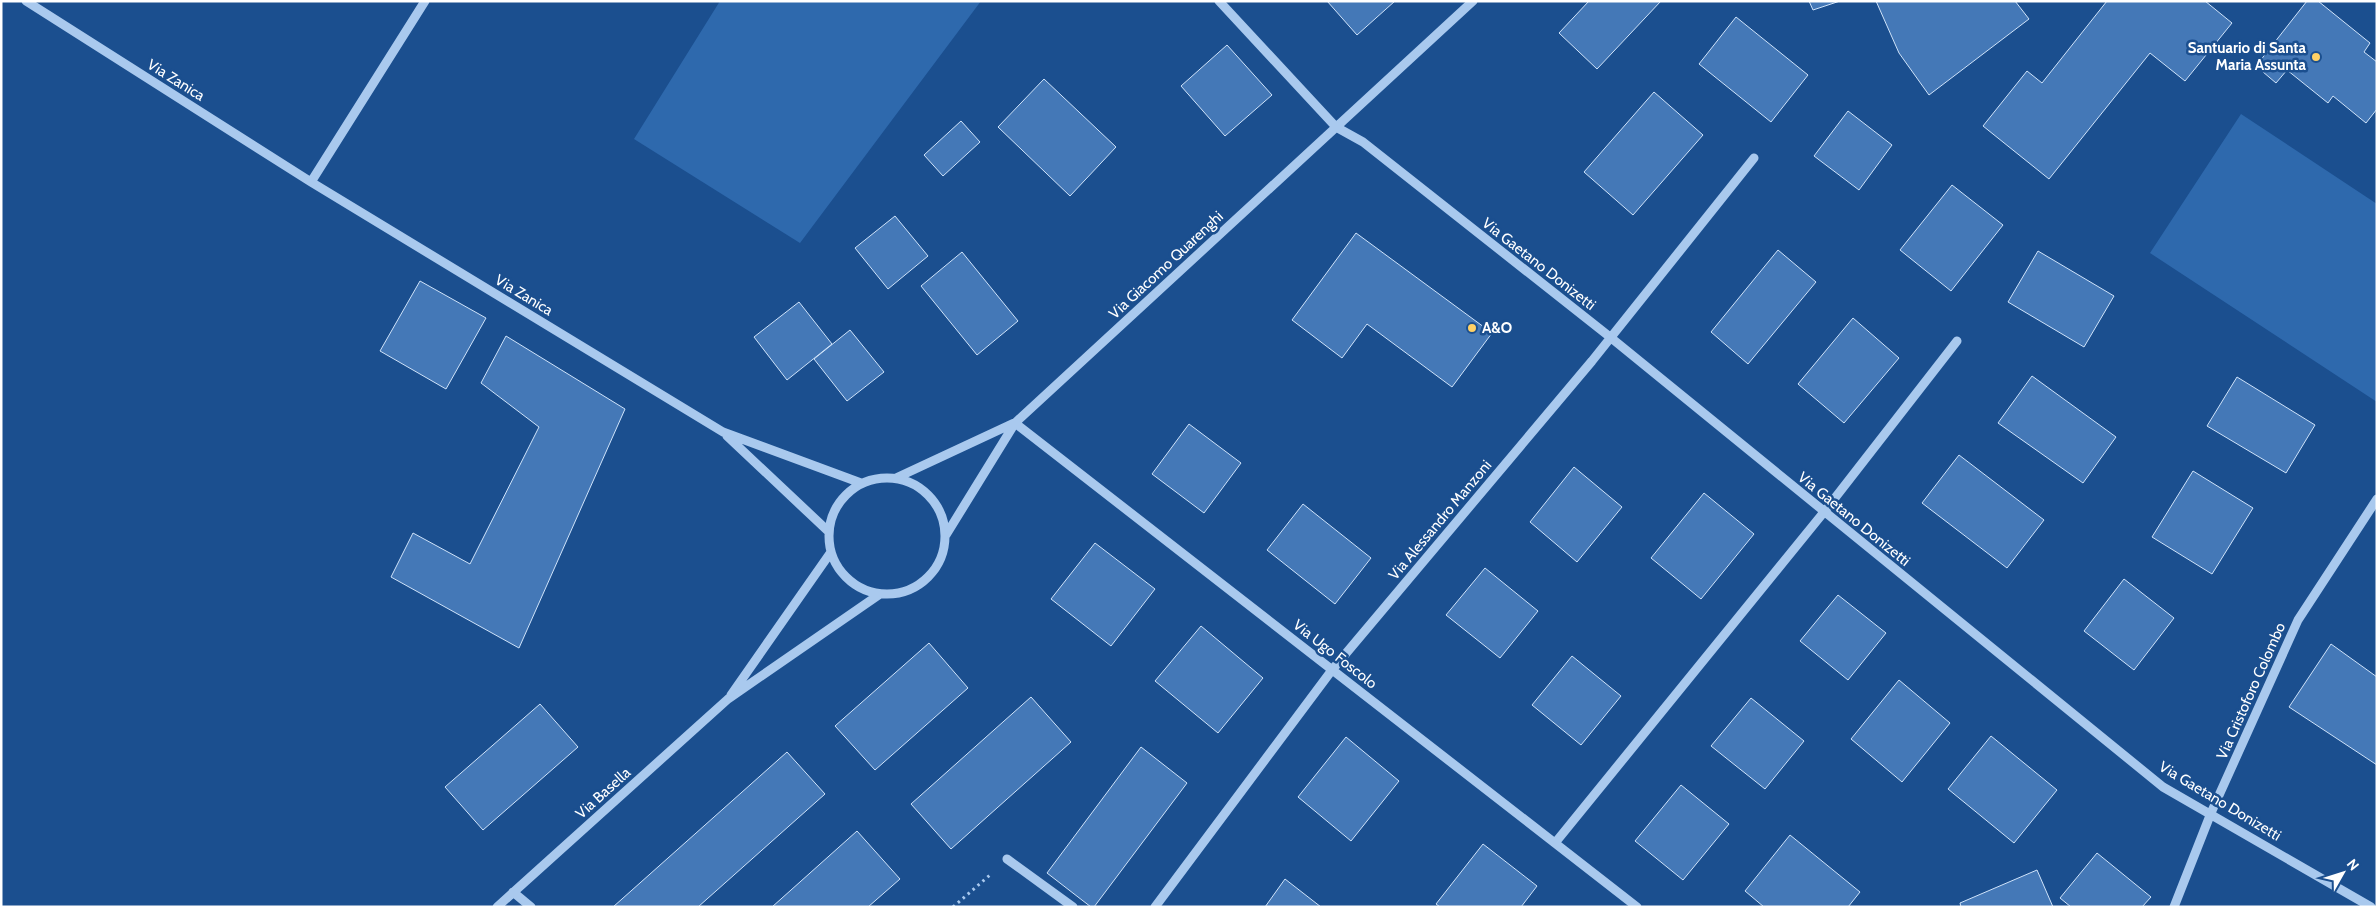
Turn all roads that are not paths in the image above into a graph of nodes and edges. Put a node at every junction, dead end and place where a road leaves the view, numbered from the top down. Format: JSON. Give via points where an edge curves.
{"nodes":[{"id":1,"x":26,"y":1,"type":"edge"},
{"id":2,"x":424,"y":1,"type":"edge"},
{"id":3,"x":1219,"y":1,"type":"edge"},
{"id":4,"x":1473,"y":1,"type":"edge"},
{"id":5,"x":1336,"y":127,"type":"junction"},
{"id":6,"x":1754,"y":158,"type":"dead end"},
{"id":7,"x":311,"y":182,"type":"junction"},
{"id":8,"x":1610,"y":337,"type":"junction"},
{"id":9,"x":1957,"y":341,"type":"dead end"},
{"id":10,"x":1015,"y":423,"type":"junction"},
{"id":11,"x":723,"y":432,"type":"junction"},
{"id":12,"x":896,"y":478,"type":"junction"},
{"id":13,"x":861,"y":483,"type":"junction"},
{"id":14,"x":2377,"y":500,"type":"edge"},
{"id":15,"x":1824,"y":512,"type":"junction"},
{"id":16,"x":829,"y":532,"type":"junction"},
{"id":17,"x":946,"y":535,"type":"junction"},
{"id":18,"x":831,"y":552,"type":"junction"},
{"id":19,"x":880,"y":594,"type":"junction"},
{"id":20,"x":1332,"y":670,"type":"junction"},
{"id":21,"x":728,"y":699,"type":"junction"},
{"id":22,"x":2211,"y":813,"type":"junction"},
{"id":23,"x":1555,"y":843,"type":"junction"},
{"id":24,"x":1007,"y":859,"type":"road end"},
{"id":25,"x":513,"y":892,"type":"junction"},
{"id":26,"x":497,"y":907,"type":"edge"},
{"id":27,"x":531,"y":907,"type":"edge"},
{"id":28,"x":1073,"y":907,"type":"edge"},
{"id":29,"x":1155,"y":907,"type":"edge"},
{"id":30,"x":1638,"y":907,"type":"edge"},
{"id":31,"x":2174,"y":907,"type":"edge"},
{"id":32,"x":2371,"y":907,"type":"edge"}],
"edges":[{"from":1,"to":7,"type":"street","name":"Via Zanica"},
{"from":2,"to":7,"type":"street"},
{"from":3,"to":5,"type":"street"},
{"from":4,"to":5,"type":"street","name":"Via Giacomo Quarenghi"},
{"from":5,"to":8,"type":"street","name":"Via Gaetano Donizetti","via":[[1364,142]]},
{"from":5,"to":10,"type":"street","name":"Via Giacomo Quarenghi"},
{"from":6,"to":8,"type":"street","name":"Via Alessandro Manzoni"},
{"from":7,"to":11,"type":"street","name":"Via Zanica"},
{"from":8,"to":15,"type":"street","name":"Via Gaetano Donizetti"},
{"from":8,"to":20,"type":"street","name":"Via Alessandro Manzoni"},
{"from":9,"to":15,"type":"street"},
{"from":10,"to":12,"type":"street","name":"Via Giacomo Quarenghi"},
{"from":10,"to":17,"type":"street","name":"Via Giacomo Quarenghi"},
{"from":10,"to":20,"type":"street","name":"Via Ugo Foscolo"},
{"from":11,"to":13,"type":"street","name":"Via Zanica"},
{"from":11,"to":16,"type":"street","name":"Via Zanica"},
{"from":12,"to":13,"type":"street"},
{"from":12,"to":17,"type":"street","via":[[912,483],[937,504],[944,519]]},
{"from":13,"to":16,"type":"street","via":[[839,503]]},
{"from":14,"to":22,"type":"street","name":"Via Cristoforo Colombo","via":[[2298,620]]},
{"from":15,"to":22,"type":"street","name":"Via Gaetano Donizetti","via":[[2163,787]]},
{"from":15,"to":23,"type":"street"},
{"from":16,"to":18,"type":"street"},
{"from":17,"to":19,"type":"street","via":[[943,555],[934,572],[919,586],[900,593]]},
{"from":18,"to":19,"type":"street","via":[[849,580]]},
{"from":18,"to":21,"type":"street","name":"Via Basella"},
{"from":19,"to":21,"type":"street","name":"Via Basella"},
{"from":20,"to":23,"type":"street","name":"Via Ugo Foscolo"},
{"from":20,"to":29,"type":"street","name":"Via Alessandro Manzoni"},
{"from":21,"to":25,"type":"street","name":"Via Basella"},
{"from":22,"to":31,"type":"street","name":"Via Cristoforo Colombo"},
{"from":22,"to":32,"type":"street","name":"Via Gaetano Donizetti"},
{"from":23,"to":30,"type":"street","name":"Via Ugo Foscolo"},
{"from":24,"to":28,"type":"street"},
{"from":25,"to":26,"type":"street","name":"Via Basella"},
{"from":25,"to":27,"type":"street"}]}
